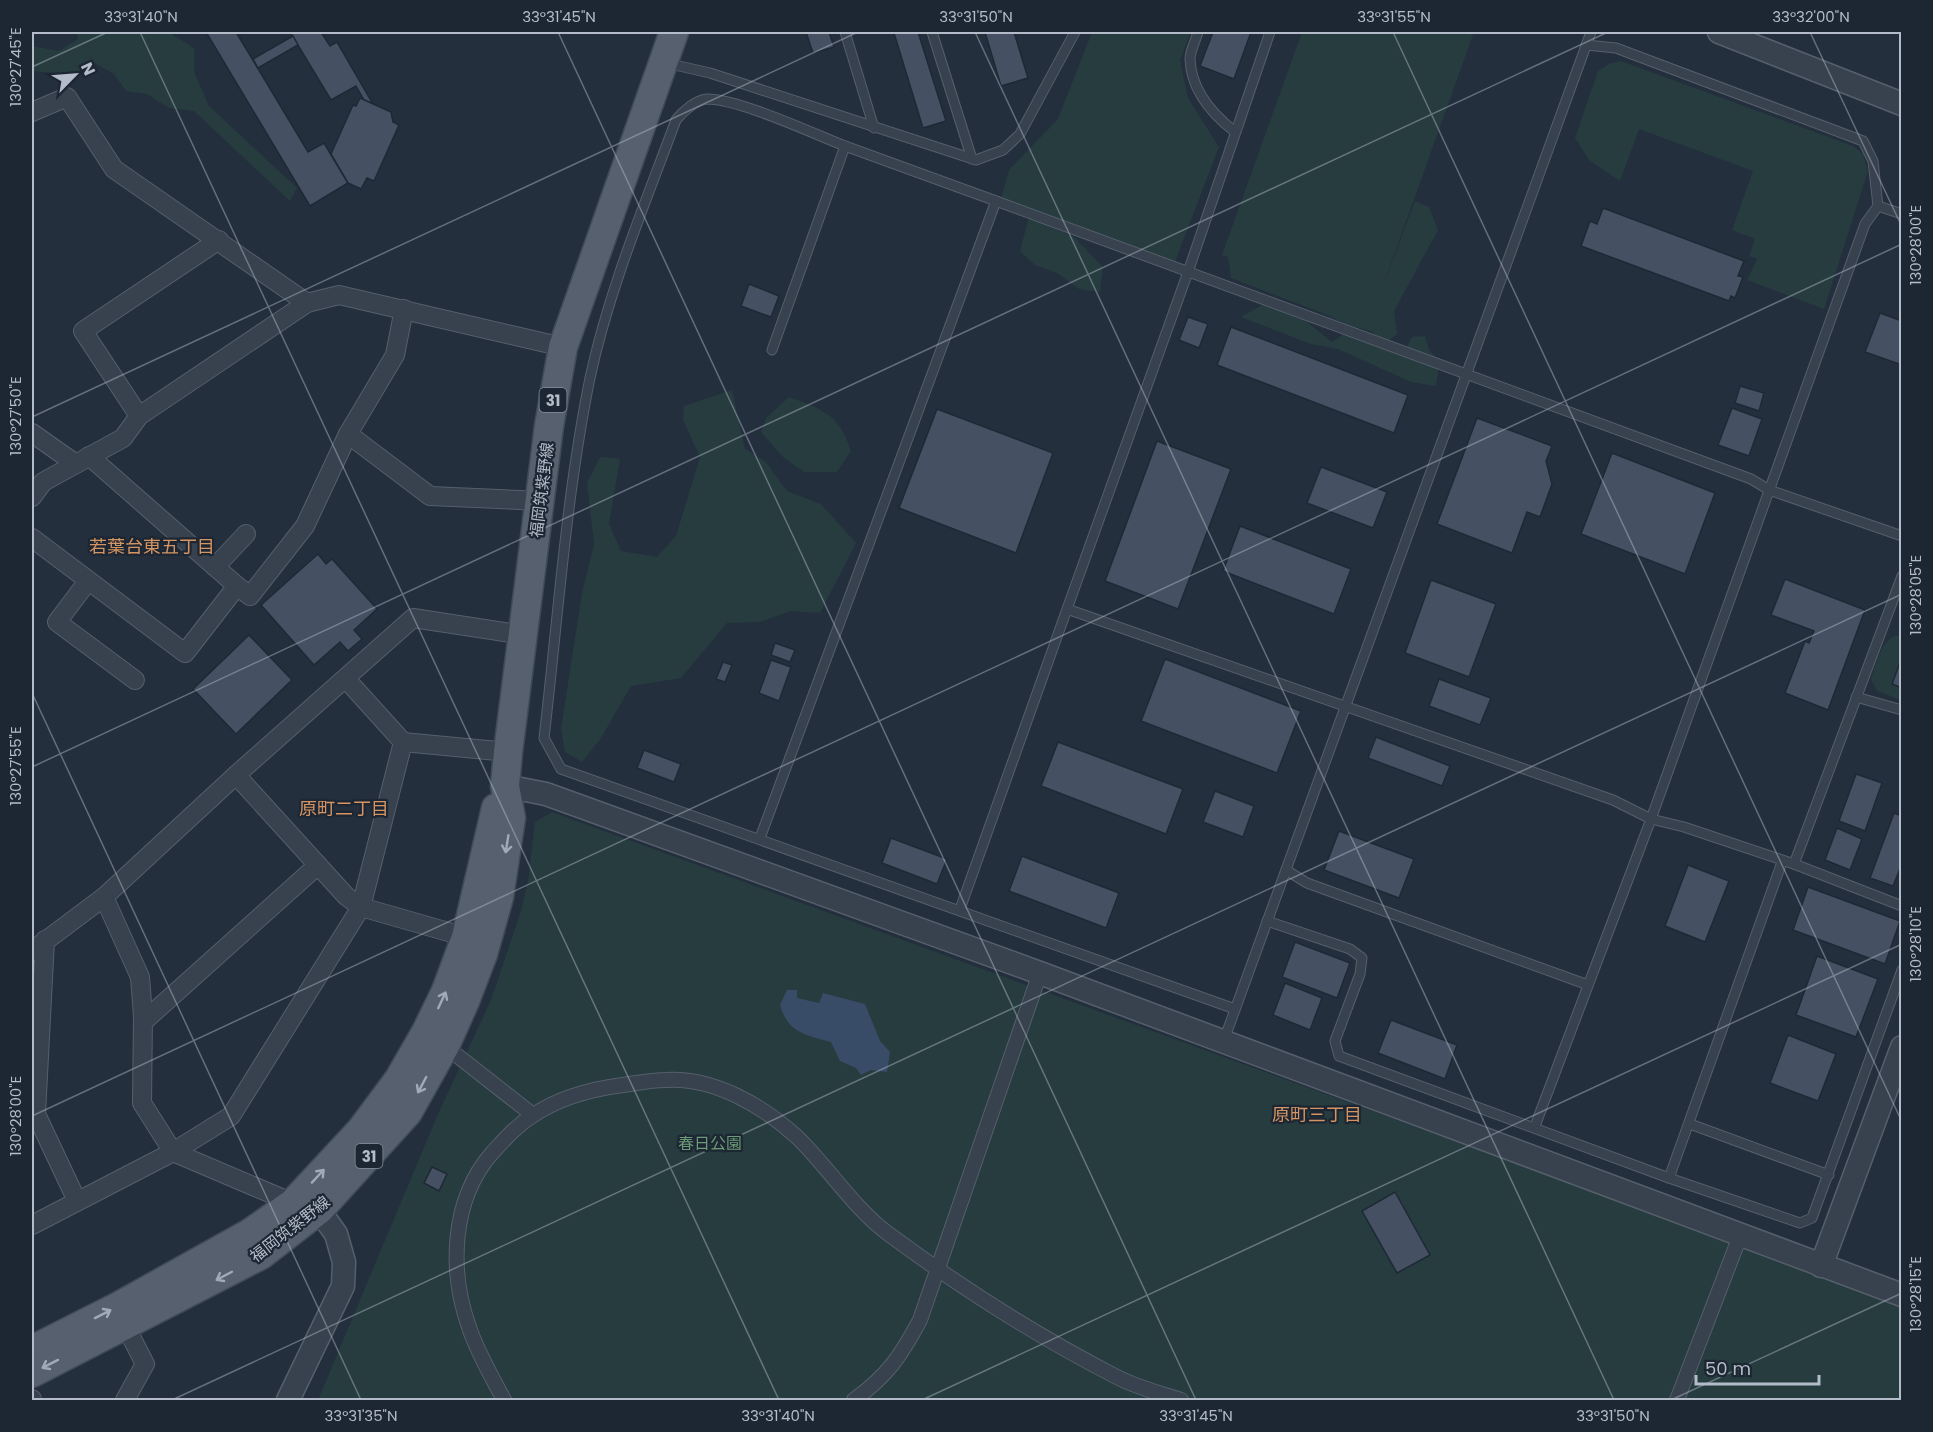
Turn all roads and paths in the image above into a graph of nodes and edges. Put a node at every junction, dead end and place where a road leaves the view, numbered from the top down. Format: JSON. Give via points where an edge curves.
{"nodes":[{"id":1,"x":674,"y":32,"type":"edge"},
{"id":2,"x":845,"y":32,"type":"edge"},
{"id":3,"x":932,"y":32,"type":"edge"},
{"id":4,"x":1075,"y":32,"type":"edge"},
{"id":5,"x":1198,"y":32,"type":"edge"},
{"id":6,"x":1270,"y":32,"type":"edge"},
{"id":7,"x":1591,"y":32,"type":"edge"},
{"id":8,"x":1721,"y":32,"type":"edge"},
{"id":9,"x":1586,"y":45,"type":"junction"},
{"id":10,"x":663,"y":62,"type":"junction"},
{"id":11,"x":1902,"y":104,"type":"edge"},
{"id":12,"x":32,"y":112,"type":"edge"},
{"id":13,"x":874,"y":128,"type":"junction"},
{"id":14,"x":1234,"y":131,"type":"junction"},
{"id":15,"x":845,"y":146,"type":"junction"},
{"id":16,"x":972,"y":159,"type":"junction"},
{"id":17,"x":996,"y":201,"type":"junction"},
{"id":18,"x":1878,"y":206,"type":"junction"},
{"id":19,"x":1902,"y":214,"type":"edge"},
{"id":20,"x":219,"y":240,"type":"junction"},
{"id":21,"x":1188,"y":272,"type":"junction"},
{"id":22,"x":307,"y":303,"type":"junction"},
{"id":23,"x":405,"y":309,"type":"junction"},
{"id":24,"x":563,"y":347,"type":"junction"},
{"id":25,"x":772,"y":350,"type":"dead end"},
{"id":26,"x":1464,"y":375,"type":"junction"},
{"id":27,"x":139,"y":416,"type":"junction"},
{"id":28,"x":32,"y":433,"type":"edge"},
{"id":29,"x":348,"y":434,"type":"junction"},
{"id":30,"x":83,"y":460,"type":"junction"},
{"id":31,"x":1769,"y":490,"type":"junction"},
{"id":32,"x":32,"y":497,"type":"edge"},
{"id":33,"x":541,"y":501,"type":"junction"},
{"id":34,"x":246,"y":534,"type":"dead end"},
{"id":35,"x":1902,"y":536,"type":"edge"},
{"id":36,"x":32,"y":537,"type":"edge"},
{"id":37,"x":215,"y":567,"type":"junction"},
{"id":38,"x":1902,"y":576,"type":"edge"},
{"id":39,"x":88,"y":580,"type":"junction"},
{"id":40,"x":237,"y":586,"type":"junction"},
{"id":41,"x":1067,"y":609,"type":"junction"},
{"id":42,"x":524,"y":635,"type":"junction"},
{"id":43,"x":346,"y":679,"type":"junction"},
{"id":44,"x":135,"y":680,"type":"dead end"},
{"id":45,"x":1856,"y":697,"type":"junction"},
{"id":46,"x":1345,"y":706,"type":"junction"},
{"id":47,"x":1902,"y":710,"type":"edge"},
{"id":48,"x":404,"y":742,"type":"junction"},
{"id":49,"x":508,"y":752,"type":"junction"},
{"id":50,"x":236,"y":775,"type":"junction"},
{"id":51,"x":505,"y":786,"type":"junction"},
{"id":52,"x":1651,"y":819,"type":"junction"},
{"id":53,"x":760,"y":838,"type":"junction"},
{"id":54,"x":1782,"y":862,"type":"junction"},
{"id":55,"x":1794,"y":864,"type":"junction"},
{"id":56,"x":318,"y":865,"type":"junction"},
{"id":57,"x":1286,"y":870,"type":"junction"},
{"id":58,"x":104,"y":897,"type":"junction"},
{"id":59,"x":1902,"y":906,"type":"edge"},
{"id":60,"x":361,"y":907,"type":"junction"},
{"id":61,"x":960,"y":909,"type":"junction"},
{"id":62,"x":1267,"y":921,"type":"junction"},
{"id":63,"x":466,"y":937,"type":"junction"},
{"id":64,"x":38,"y":946,"type":"edge"},
{"id":65,"x":1902,"y":970,"type":"edge"},
{"id":66,"x":1040,"y":973,"type":"junction"},
{"id":67,"x":1588,"y":985,"type":"junction"},
{"id":68,"x":1235,"y":1009,"type":"junction"},
{"id":69,"x":143,"y":1022,"type":"junction"},
{"id":70,"x":1223,"y":1042,"type":"junction"},
{"id":71,"x":445,"y":1046,"type":"junction"},
{"id":72,"x":1902,"y":1047,"type":"edge"},
{"id":73,"x":533,"y":1115,"type":"junction"},
{"id":74,"x":1690,"y":1124,"type":"junction"},
{"id":75,"x":1534,"y":1126,"type":"junction"},
{"id":76,"x":173,"y":1152,"type":"junction"},
{"id":77,"x":1829,"y":1175,"type":"junction"},
{"id":78,"x":1669,"y":1178,"type":"junction"},
{"id":79,"x":77,"y":1201,"type":"junction"},
{"id":80,"x":306,"y":1207,"type":"junction"},
{"id":81,"x":32,"y":1225,"type":"edge"},
{"id":82,"x":1737,"y":1244,"type":"dead end"},
{"id":83,"x":1821,"y":1266,"type":"junction"},
{"id":84,"x":937,"y":1270,"type":"junction"},
{"id":85,"x":1902,"y":1295,"type":"edge"},
{"id":86,"x":125,"y":1325,"type":"junction"},
{"id":87,"x":32,"y":1350,"type":"edge"},
{"id":88,"x":32,"y":1373,"type":"edge"},
{"id":89,"x":125,"y":1401,"type":"edge"},
{"id":90,"x":288,"y":1401,"type":"edge"},
{"id":91,"x":504,"y":1401,"type":"edge"},
{"id":92,"x":854,"y":1401,"type":"edge"},
{"id":93,"x":1181,"y":1401,"type":"edge"},
{"id":94,"x":1677,"y":1401,"type":"edge"}],
"edges":[{"from":1,"to":10,"type":"main road","name":"福岡筑紫野線","number":"31"},
{"from":2,"to":13,"type":"lane"},
{"from":3,"to":16,"type":"lane"},
{"from":4,"to":16,"type":"lane","via":[[1020,134],[1003,150]]},
{"from":5,"to":14,"type":"lane","via":[[1190,58],[1196,89]]},
{"from":6,"to":14,"type":"lane"},
{"from":7,"to":9,"type":"lane"},
{"from":8,"to":11,"type":"street"},
{"from":9,"to":18,"type":"lane","via":[[1616,48],[1863,141],[1873,161]]},
{"from":9,"to":26,"type":"lane"},
{"from":10,"to":13,"type":"lane","via":[[710,73]]},
{"from":10,"to":24,"type":"main road","name":"福岡筑紫野線","number":"31"},
{"from":12,"to":20,"type":"street","via":[[67,97],[114,169]]},
{"from":13,"to":16,"type":"lane"},
{"from":14,"to":21,"type":"lane"},
{"from":15,"to":17,"type":"lane"},
{"from":15,"to":25,"type":"lane"},
{"from":15,"to":53,"type":"lane","via":[[730,102],[704,99],[676,120],[609,306],[578,450],[544,738],[561,769]]},
{"from":17,"to":21,"type":"lane"},
{"from":17,"to":53,"type":"lane"},
{"from":18,"to":19,"type":"lane"},
{"from":18,"to":31,"type":"lane","via":[[1866,224]]},
{"from":20,"to":22,"type":"street"},
{"from":20,"to":27,"type":"street","via":[[83,331]]},
{"from":21,"to":26,"type":"lane"},
{"from":21,"to":41,"type":"lane"},
{"from":22,"to":23,"type":"street","via":[[339,295]]},
{"from":22,"to":27,"type":"street"},
{"from":23,"to":24,"type":"street"},
{"from":23,"to":29,"type":"street","via":[[395,355]]},
{"from":24,"to":33,"type":"main road","name":"福岡筑紫野線","number":"31"},
{"from":26,"to":31,"type":"lane","via":[[1751,479]]},
{"from":26,"to":46,"type":"lane"},
{"from":27,"to":30,"type":"street","via":[[123,438]]},
{"from":28,"to":30,"type":"street"},
{"from":29,"to":33,"type":"street","via":[[430,496]]},
{"from":29,"to":40,"type":"street","via":[[305,526],[250,596]]},
{"from":30,"to":32,"type":"street","via":[[43,482]]},
{"from":30,"to":37,"type":"street"},
{"from":31,"to":35,"type":"lane"},
{"from":31,"to":52,"type":"lane"},
{"from":33,"to":42,"type":"main road","name":"福岡筑紫野線","number":"31"},
{"from":34,"to":37,"type":"street"},
{"from":36,"to":39,"type":"street"},
{"from":37,"to":40,"type":"street"},
{"from":38,"to":45,"type":"lane"},
{"from":39,"to":40,"type":"street","via":[[184,653]]},
{"from":39,"to":44,"type":"street","via":[[57,622]]},
{"from":41,"to":46,"type":"lane"},
{"from":41,"to":61,"type":"lane"},
{"from":42,"to":43,"type":"street","via":[[413,618]]},
{"from":42,"to":49,"type":"main road","name":"福岡筑紫野線","number":"31"},
{"from":43,"to":48,"type":"street"},
{"from":43,"to":50,"type":"street"},
{"from":45,"to":47,"type":"lane"},
{"from":45,"to":55,"type":"lane"},
{"from":46,"to":52,"type":"lane","via":[[1613,800]]},
{"from":46,"to":57,"type":"lane"},
{"from":48,"to":49,"type":"street"},
{"from":48,"to":60,"type":"street"},
{"from":49,"to":51,"type":"main road","name":"福岡筑紫野線","number":"31"},
{"from":50,"to":56,"type":"street"},
{"from":50,"to":58,"type":"street"},
{"from":51,"to":63,"type":"main road","name":"福岡筑紫野線","number":"31","via":[[494,813]]},
{"from":51,"to":66,"type":"street","via":[[546,794]]},
{"from":51,"to":71,"type":"main road","name":"福岡筑紫野線","number":"31","one_way":true,"via":[[511,818],[499,897],[483,954]]},
{"from":52,"to":54,"type":"lane","via":[[1684,826]]},
{"from":52,"to":67,"type":"lane"},
{"from":53,"to":61,"type":"lane"},
{"from":54,"to":55,"type":"lane"},
{"from":54,"to":74,"type":"lane"},
{"from":55,"to":59,"type":"lane"},
{"from":56,"to":60,"type":"street"},
{"from":56,"to":69,"type":"street"},
{"from":57,"to":62,"type":"lane"},
{"from":57,"to":67,"type":"lane","via":[[1307,883]]},
{"from":58,"to":64,"type":"street"},
{"from":58,"to":69,"type":"street","via":[[140,977]]},
{"from":60,"to":63,"type":"street"},
{"from":60,"to":76,"type":"street","via":[[231,1116]]},
{"from":61,"to":68,"type":"lane"},
{"from":62,"to":68,"type":"lane"},
{"from":62,"to":75,"type":"lane","via":[[1350,950],[1362,958],[1360,974],[1335,1041],[1340,1056]]},
{"from":80,"to":63,"type":"main road","name":"福岡筑紫野線","number":"31","one_way":true,"via":[[399,1079],[446,991]]},
{"from":64,"to":79,"type":"street","via":[[36,1114]]},
{"from":65,"to":77,"type":"lane"},
{"from":66,"to":70,"type":"street"},
{"from":66,"to":84,"type":"street"},
{"from":67,"to":75,"type":"lane"},
{"from":68,"to":70,"type":"lane"},
{"from":69,"to":76,"type":"street","via":[[142,1103]]},
{"from":70,"to":83,"type":"street"},
{"from":71,"to":73,"type":"street"},
{"from":71,"to":80,"type":"main road","name":"福岡筑紫野線","number":"31","one_way":true,"via":[[408,1112]]},
{"from":72,"to":83,"type":"street"},
{"from":73,"to":84,"type":"street","via":[[579,1094],[669,1079],[731,1093],[760,1108],[796,1136],[888,1234]]},
{"from":73,"to":91,"type":"street","via":[[485,1161],[469,1188],[456,1255],[458,1292],[469,1329]]},
{"from":74,"to":77,"type":"lane"},
{"from":74,"to":78,"type":"lane"},
{"from":75,"to":78,"type":"lane"},
{"from":76,"to":79,"type":"street"},
{"from":76,"to":80,"type":"street"},
{"from":77,"to":78,"type":"lane","via":[[1812,1218],[1800,1223]]},
{"from":79,"to":81,"type":"street"},
{"from":80,"to":86,"type":"main road","name":"福岡筑紫野線","number":"31","one_way":true,"via":[[261,1255]]},
{"from":87,"to":80,"type":"main road","name":"福岡筑紫野線","number":"31","one_way":true},
{"from":80,"to":90,"type":"street","via":[[336,1234],[344,1262],[343,1286]]},
{"from":82,"to":94,"type":"street"},
{"from":83,"to":85,"type":"street"},
{"from":84,"to":92,"type":"street","via":[[920,1320],[899,1359]]},
{"from":84,"to":93,"type":"street","via":[[1117,1377]]},
{"from":86,"to":88,"type":"main road","name":"福岡筑紫野線","number":"31","one_way":true},
{"from":86,"to":89,"type":"street","via":[[145,1364]]}]}
